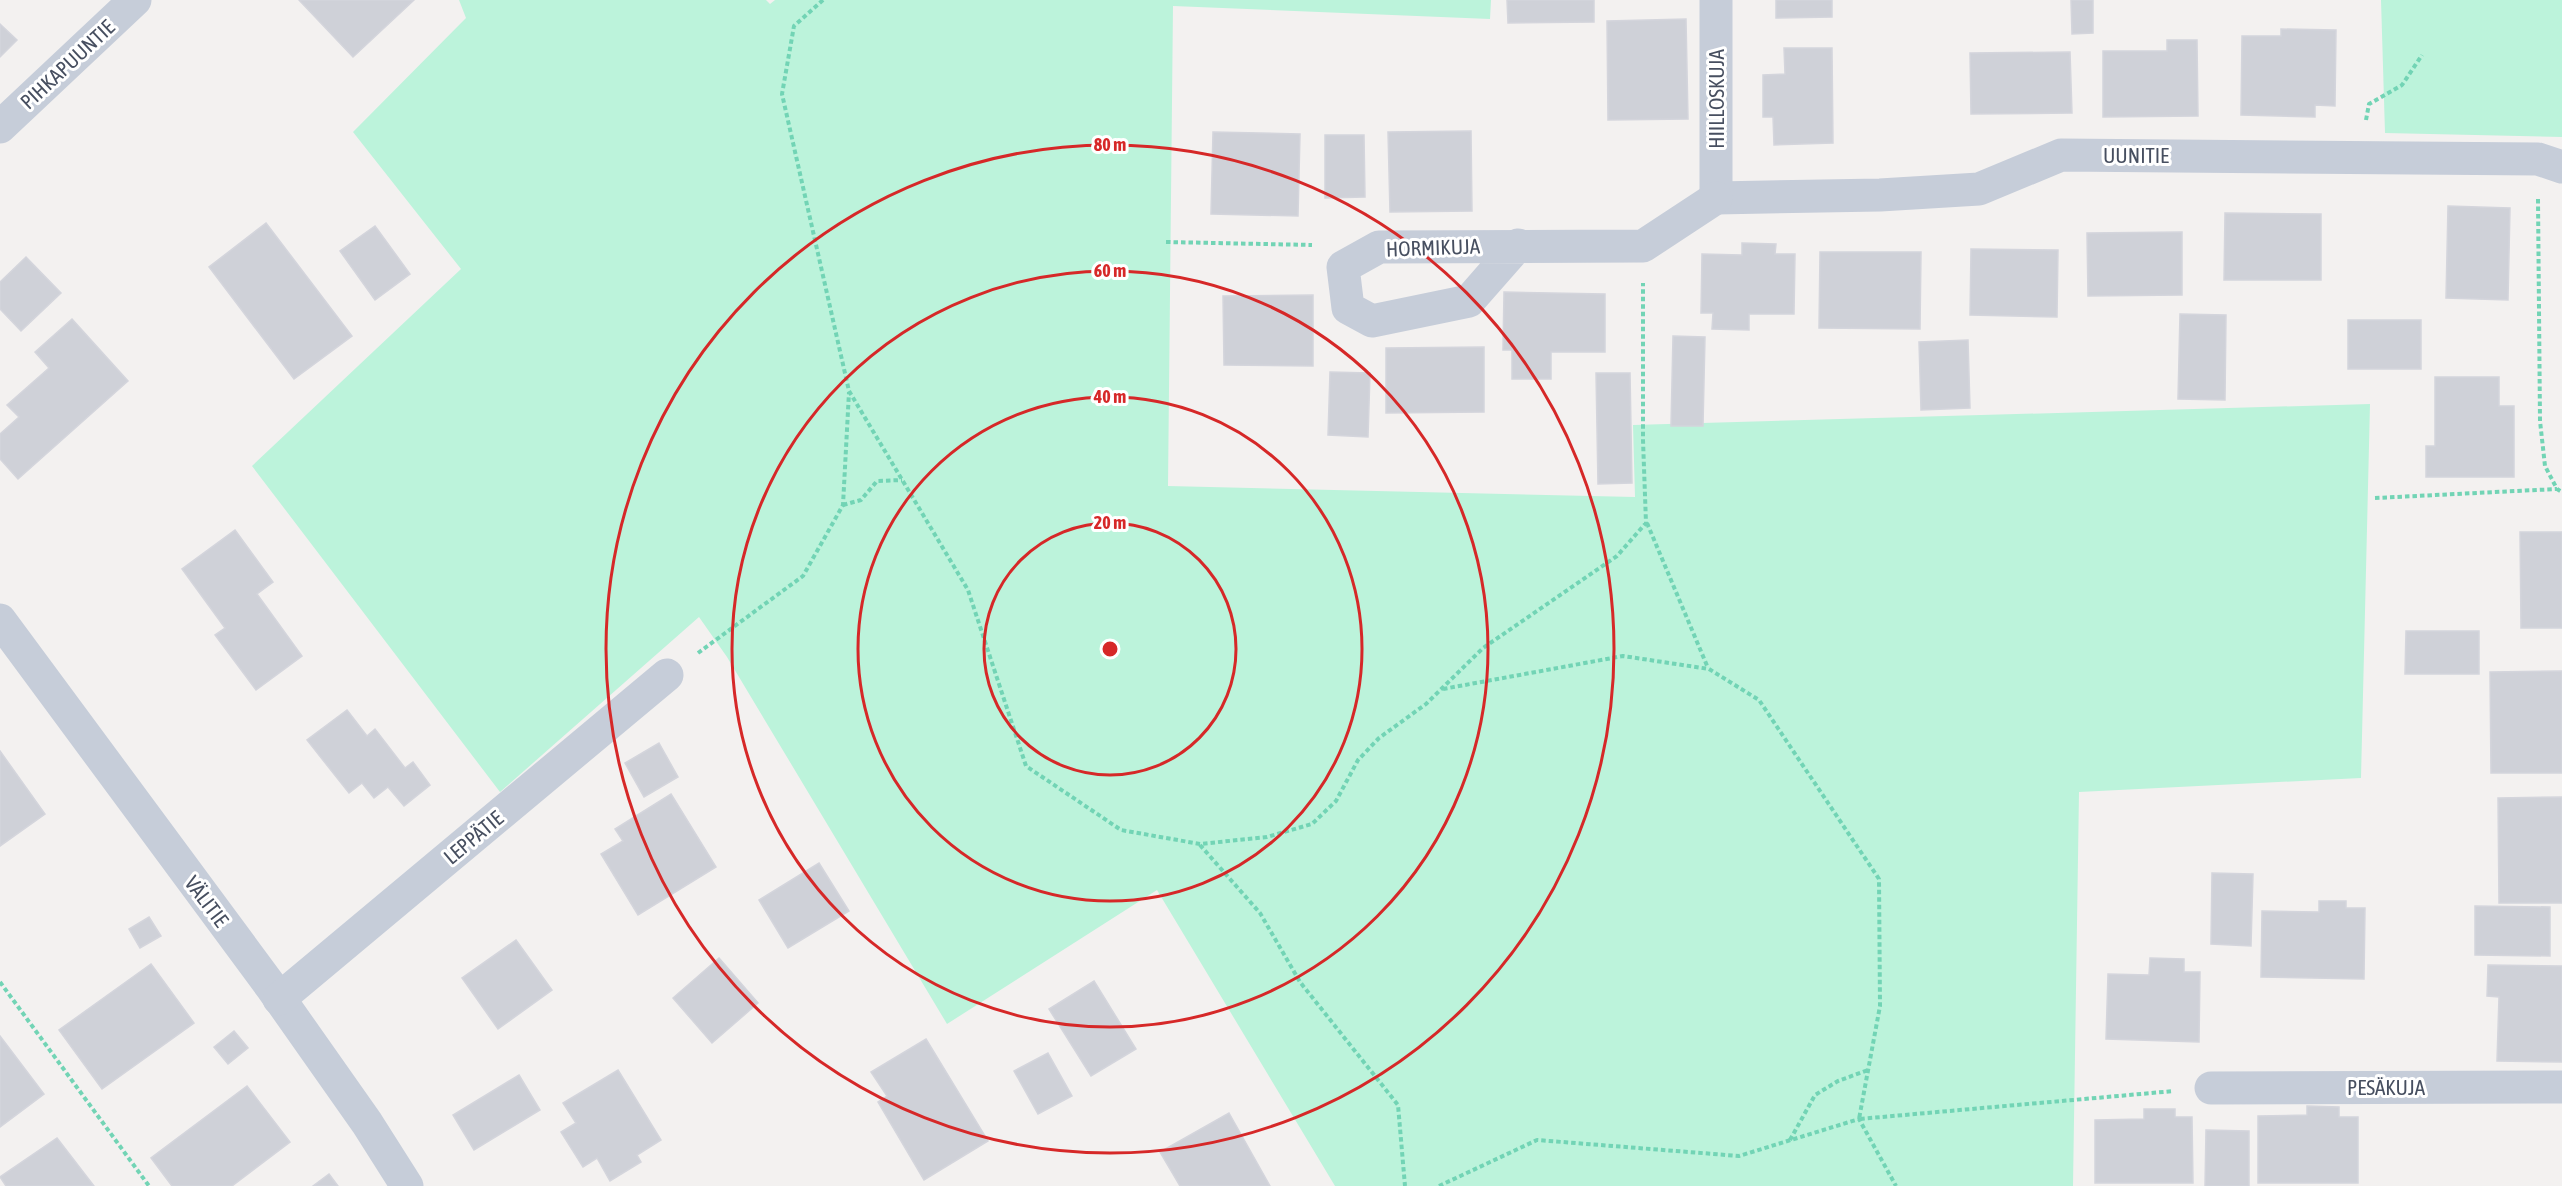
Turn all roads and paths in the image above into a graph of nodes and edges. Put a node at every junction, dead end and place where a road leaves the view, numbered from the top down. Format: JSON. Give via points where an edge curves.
{"nodes":[{"id":1,"x":135,"y":0,"type":"edge"},
{"id":2,"x":823,"y":0,"type":"edge"},
{"id":3,"x":1716,"y":0,"type":"edge"},
{"id":4,"x":2422,"y":55,"type":"dead end"},
{"id":5,"x":0,"y":127,"type":"edge"},
{"id":6,"x":2364,"y":157,"type":"junction"},
{"id":7,"x":2562,"y":167,"type":"edge"},
{"id":8,"x":2534,"y":190,"type":"dead end"},
{"id":9,"x":1716,"y":198,"type":"junction"},
{"id":10,"x":1166,"y":242,"type":"dead end"},
{"id":11,"x":1518,"y":245,"type":"junction"},
{"id":12,"x":1320,"y":246,"type":"dead end"},
{"id":13,"x":1643,"y":246,"type":"junction"},
{"id":14,"x":849,"y":391,"type":"junction"},
{"id":15,"x":902,"y":480,"type":"junction"},
{"id":16,"x":2557,"y":489,"type":"junction"},
{"id":17,"x":2562,"y":492,"type":"edge"},
{"id":18,"x":2375,"y":498,"type":"dead end"},
{"id":19,"x":843,"y":505,"type":"junction"},
{"id":20,"x":1646,"y":523,"type":"junction"},
{"id":21,"x":0,"y":620,"type":"edge"},
{"id":22,"x":1709,"y":669,"type":"junction"},
{"id":23,"x":667,"y":675,"type":"joint"},
{"id":24,"x":1442,"y":689,"type":"junction"},
{"id":25,"x":1200,"y":844,"type":"junction"},
{"id":26,"x":0,"y":982,"type":"edge"},
{"id":27,"x":279,"y":999,"type":"junction"},
{"id":28,"x":1868,"y":1070,"type":"junction"},
{"id":29,"x":2562,"y":1087,"type":"edge"},
{"id":30,"x":2211,"y":1088,"type":"joint"},
{"id":31,"x":1859,"y":1119,"type":"junction"},
{"id":32,"x":1790,"y":1140,"type":"junction"},
{"id":33,"x":149,"y":1186,"type":"edge"},
{"id":34,"x":407,"y":1186,"type":"edge"},
{"id":35,"x":1405,"y":1186,"type":"edge"},
{"id":36,"x":1439,"y":1186,"type":"edge"},
{"id":37,"x":1896,"y":1186,"type":"edge"}],
"edges":[{"from":1,"to":5,"type":"street","name":"PIHKAPUUNTIE"},
{"from":2,"to":14,"type":"path","via":[[794,26],[782,94]]},
{"from":3,"to":9,"type":"street","name":"HIILLOSKUJA"},
{"from":4,"to":6,"type":"path","via":[[2402,85],[2369,104]]},
{"from":6,"to":7,"type":"street","name":"UUNITIE","via":[[2538,159]]},
{"from":6,"to":9,"type":"street","name":"UUNITIE","via":[[2061,155],[1979,189]]},
{"from":8,"to":16,"type":"path","via":[[2539,202],[2540,422],[2545,466]]},
{"from":9,"to":13,"type":"street"},
{"from":10,"to":12,"type":"path"},
{"from":11,"to":11,"type":"street","name":"HORMIKUJA","via":[[1379,247],[1343,267],[1348,308],[1372,321],[1469,301]]},
{"from":11,"to":13,"type":"street","name":"HORMIKUJA"},
{"from":13,"to":20,"type":"path"},
{"from":14,"to":15,"type":"path"},
{"from":14,"to":19,"type":"path"},
{"from":15,"to":19,"type":"path","via":[[877,481],[861,500]]},
{"from":15,"to":25,"type":"path","via":[[968,590],[1026,766],[1121,830]]},
{"from":16,"to":17,"type":"path"},
{"from":16,"to":18,"type":"path"},
{"from":19,"to":23,"type":"path","via":[[803,576]]},
{"from":20,"to":22,"type":"path"},
{"from":20,"to":24,"type":"path","via":[[1617,556],[1483,648]]},
{"from":21,"to":27,"type":"street","name":"VÄLITIE"},
{"from":22,"to":24,"type":"path","via":[[1623,656]]},
{"from":22,"to":28,"type":"path","via":[[1759,700],[1879,879],[1880,1006]]},
{"from":23,"to":27,"type":"street","name":"LEPPÄTIE"},
{"from":24,"to":25,"type":"path","via":[[1372,745],[1358,760],[1336,801],[1312,824],[1267,837]]},
{"from":25,"to":35,"type":"path","via":[[1260,913],[1300,982],[1398,1105]]},
{"from":26,"to":33,"type":"path"},
{"from":27,"to":34,"type":"street","name":"VÄLITIE"},
{"from":28,"to":31,"type":"path"},
{"from":28,"to":32,"type":"path","via":[[1815,1095]]},
{"from":29,"to":30,"type":"street","name":"PESÄKUJA"},
{"from":30,"to":31,"type":"path"},
{"from":31,"to":32,"type":"path"},
{"from":31,"to":37,"type":"path"},
{"from":32,"to":36,"type":"path","via":[[1739,1156],[1537,1140]]}]}
